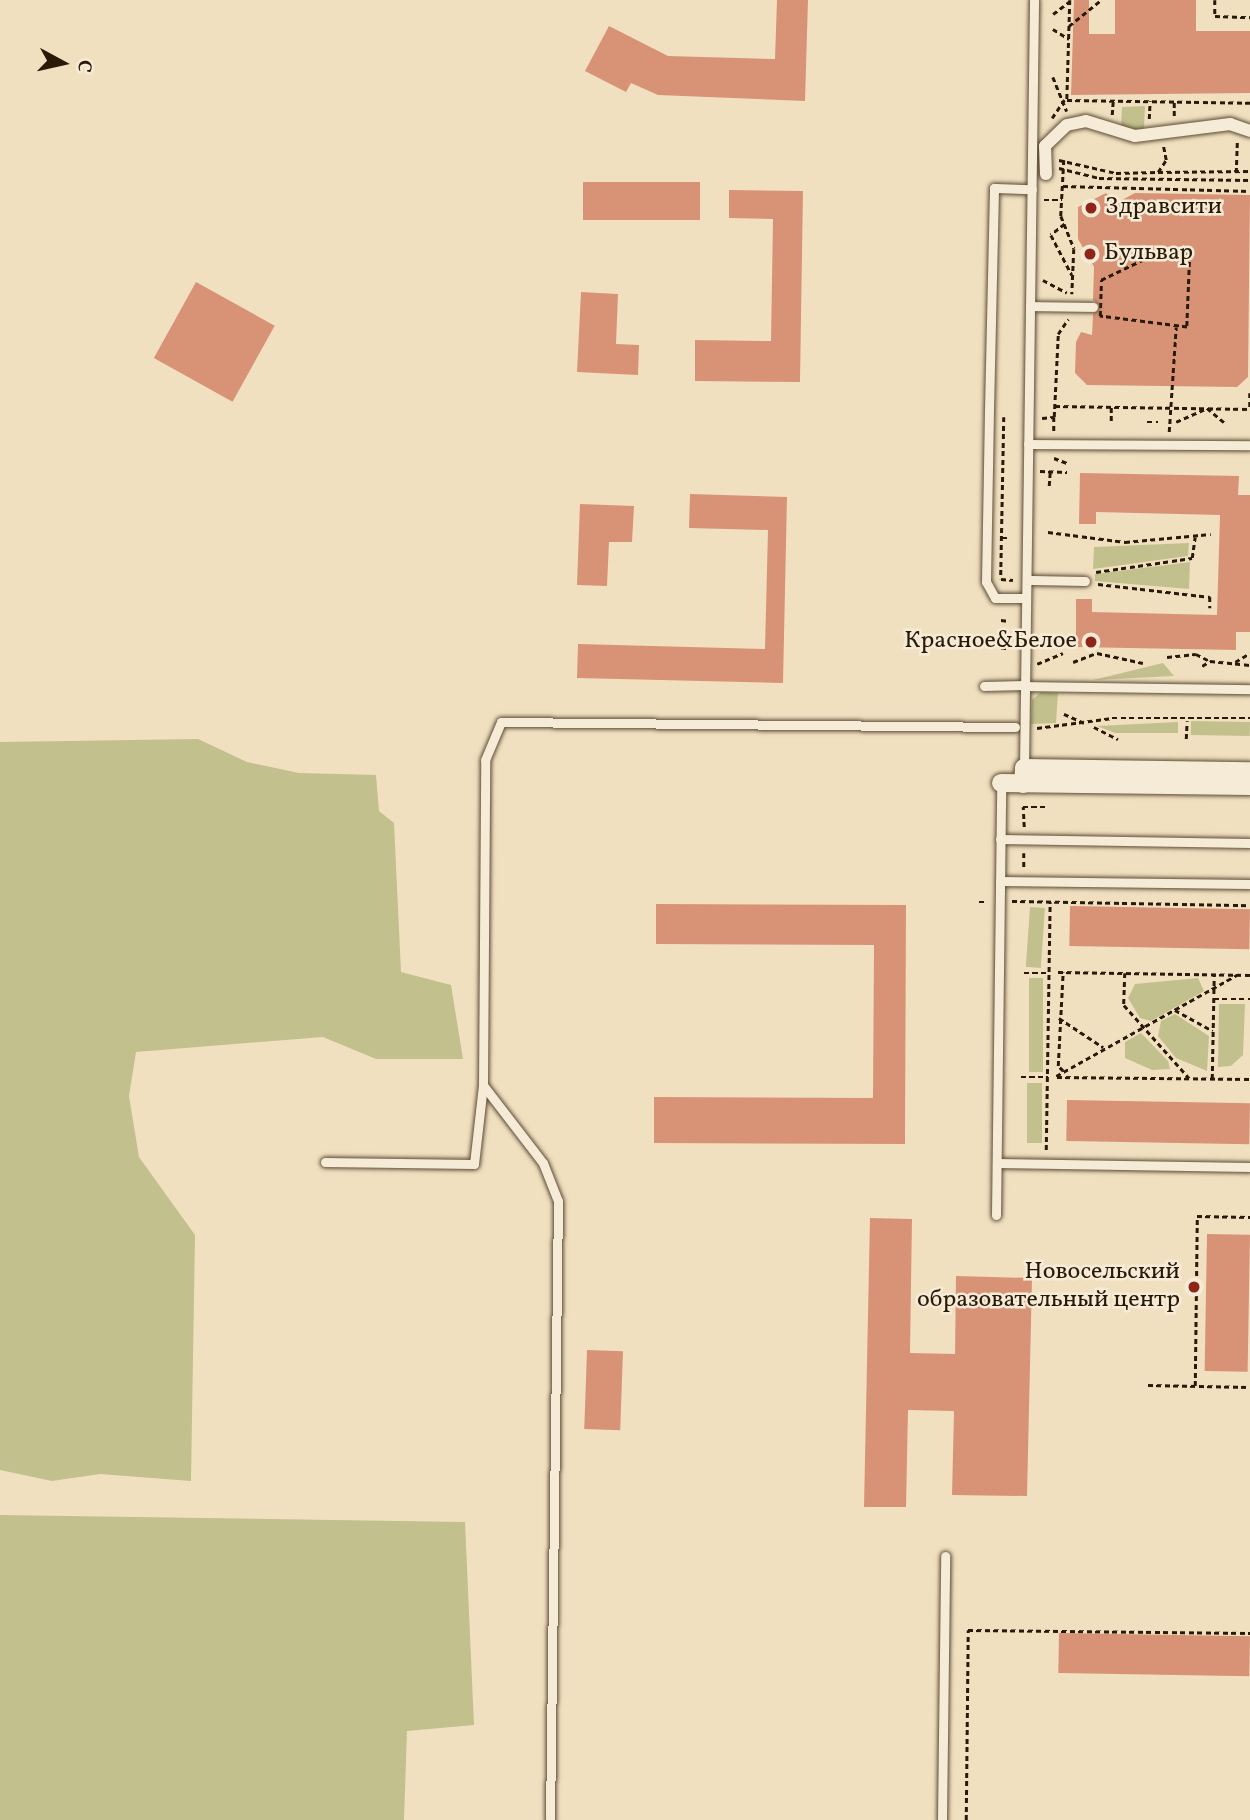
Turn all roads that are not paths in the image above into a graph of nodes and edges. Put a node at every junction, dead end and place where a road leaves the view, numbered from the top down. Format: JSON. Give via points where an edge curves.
{"nodes":[{"id":1,"x":1034,"y":0,"type":"edge"},
{"id":2,"x":1244,"y":130,"type":"edge"},
{"id":3,"x":1046,"y":171,"type":"road end"},
{"id":4,"x":1032,"y":189,"type":"junction"},
{"id":5,"x":1030,"y":306,"type":"junction"},
{"id":6,"x":1093,"y":307,"type":"dead end"},
{"id":7,"x":1028,"y":444,"type":"junction"},
{"id":8,"x":1250,"y":445,"type":"edge"},
{"id":9,"x":1031,"y":580,"type":"dead end"},
{"id":10,"x":1085,"y":581,"type":"dead end"},
{"id":11,"x":1024,"y":598,"type":"junction"},
{"id":12,"x":984,"y":686,"type":"dead end"},
{"id":13,"x":1024,"y":686,"type":"junction"},
{"id":14,"x":1250,"y":689,"type":"edge"},
{"id":15,"x":1015,"y":727,"type":"dead end"},
{"id":16,"x":1250,"y":771,"type":"edge"},
{"id":17,"x":1023,"y":776,"type":"junction"},
{"id":18,"x":1001,"y":783,"type":"joint"},
{"id":19,"x":1250,"y":786,"type":"edge"},
{"id":20,"x":1000,"y":839,"type":"junction"},
{"id":21,"x":1250,"y":842,"type":"edge"},
{"id":22,"x":1000,"y":881,"type":"junction"},
{"id":23,"x":1250,"y":884,"type":"edge"},
{"id":24,"x":483,"y":1085,"type":"junction"},
{"id":25,"x":325,"y":1162,"type":"dead end"},
{"id":26,"x":997,"y":1163,"type":"junction"},
{"id":27,"x":1250,"y":1167,"type":"edge"},
{"id":28,"x":996,"y":1215,"type":"dead end"},
{"id":29,"x":945,"y":1556,"type":"dead end"},
{"id":30,"x":550,"y":1820,"type":"edge"},
{"id":31,"x":942,"y":1820,"type":"edge"}],
"edges":[{"from":1,"to":4,"type":"lane"},
{"from":2,"to":3,"type":"street","via":[[1230,124],[1135,136],[1086,121],[1055,133],[1045,146]]},
{"from":4,"to":5,"type":"lane"},
{"from":4,"to":11,"type":"lane","via":[[994,188],[989,396],[986,582],[995,598]]},
{"from":5,"to":6,"type":"lane"},
{"from":5,"to":7,"type":"lane"},
{"from":7,"to":8,"type":"lane"},
{"from":7,"to":11,"type":"lane"},
{"from":9,"to":10,"type":"lane"},
{"from":11,"to":13,"type":"lane"},
{"from":12,"to":13,"type":"lane"},
{"from":13,"to":14,"type":"lane"},
{"from":13,"to":17,"type":"lane"},
{"from":15,"to":24,"type":"lane","via":[[501,722],[485,760]]},
{"from":16,"to":17,"type":"street"},
{"from":17,"to":18,"type":"street"},
{"from":17,"to":19,"type":"street"},
{"from":18,"to":20,"type":"lane"},
{"from":20,"to":21,"type":"lane"},
{"from":20,"to":22,"type":"lane"},
{"from":22,"to":23,"type":"lane"},
{"from":22,"to":26,"type":"lane"},
{"from":24,"to":25,"type":"lane","via":[[474,1164]]},
{"from":24,"to":30,"type":"lane","via":[[543,1163],[558,1201]]},
{"from":26,"to":27,"type":"lane"},
{"from":26,"to":28,"type":"lane"},
{"from":29,"to":31,"type":"lane"}]}
